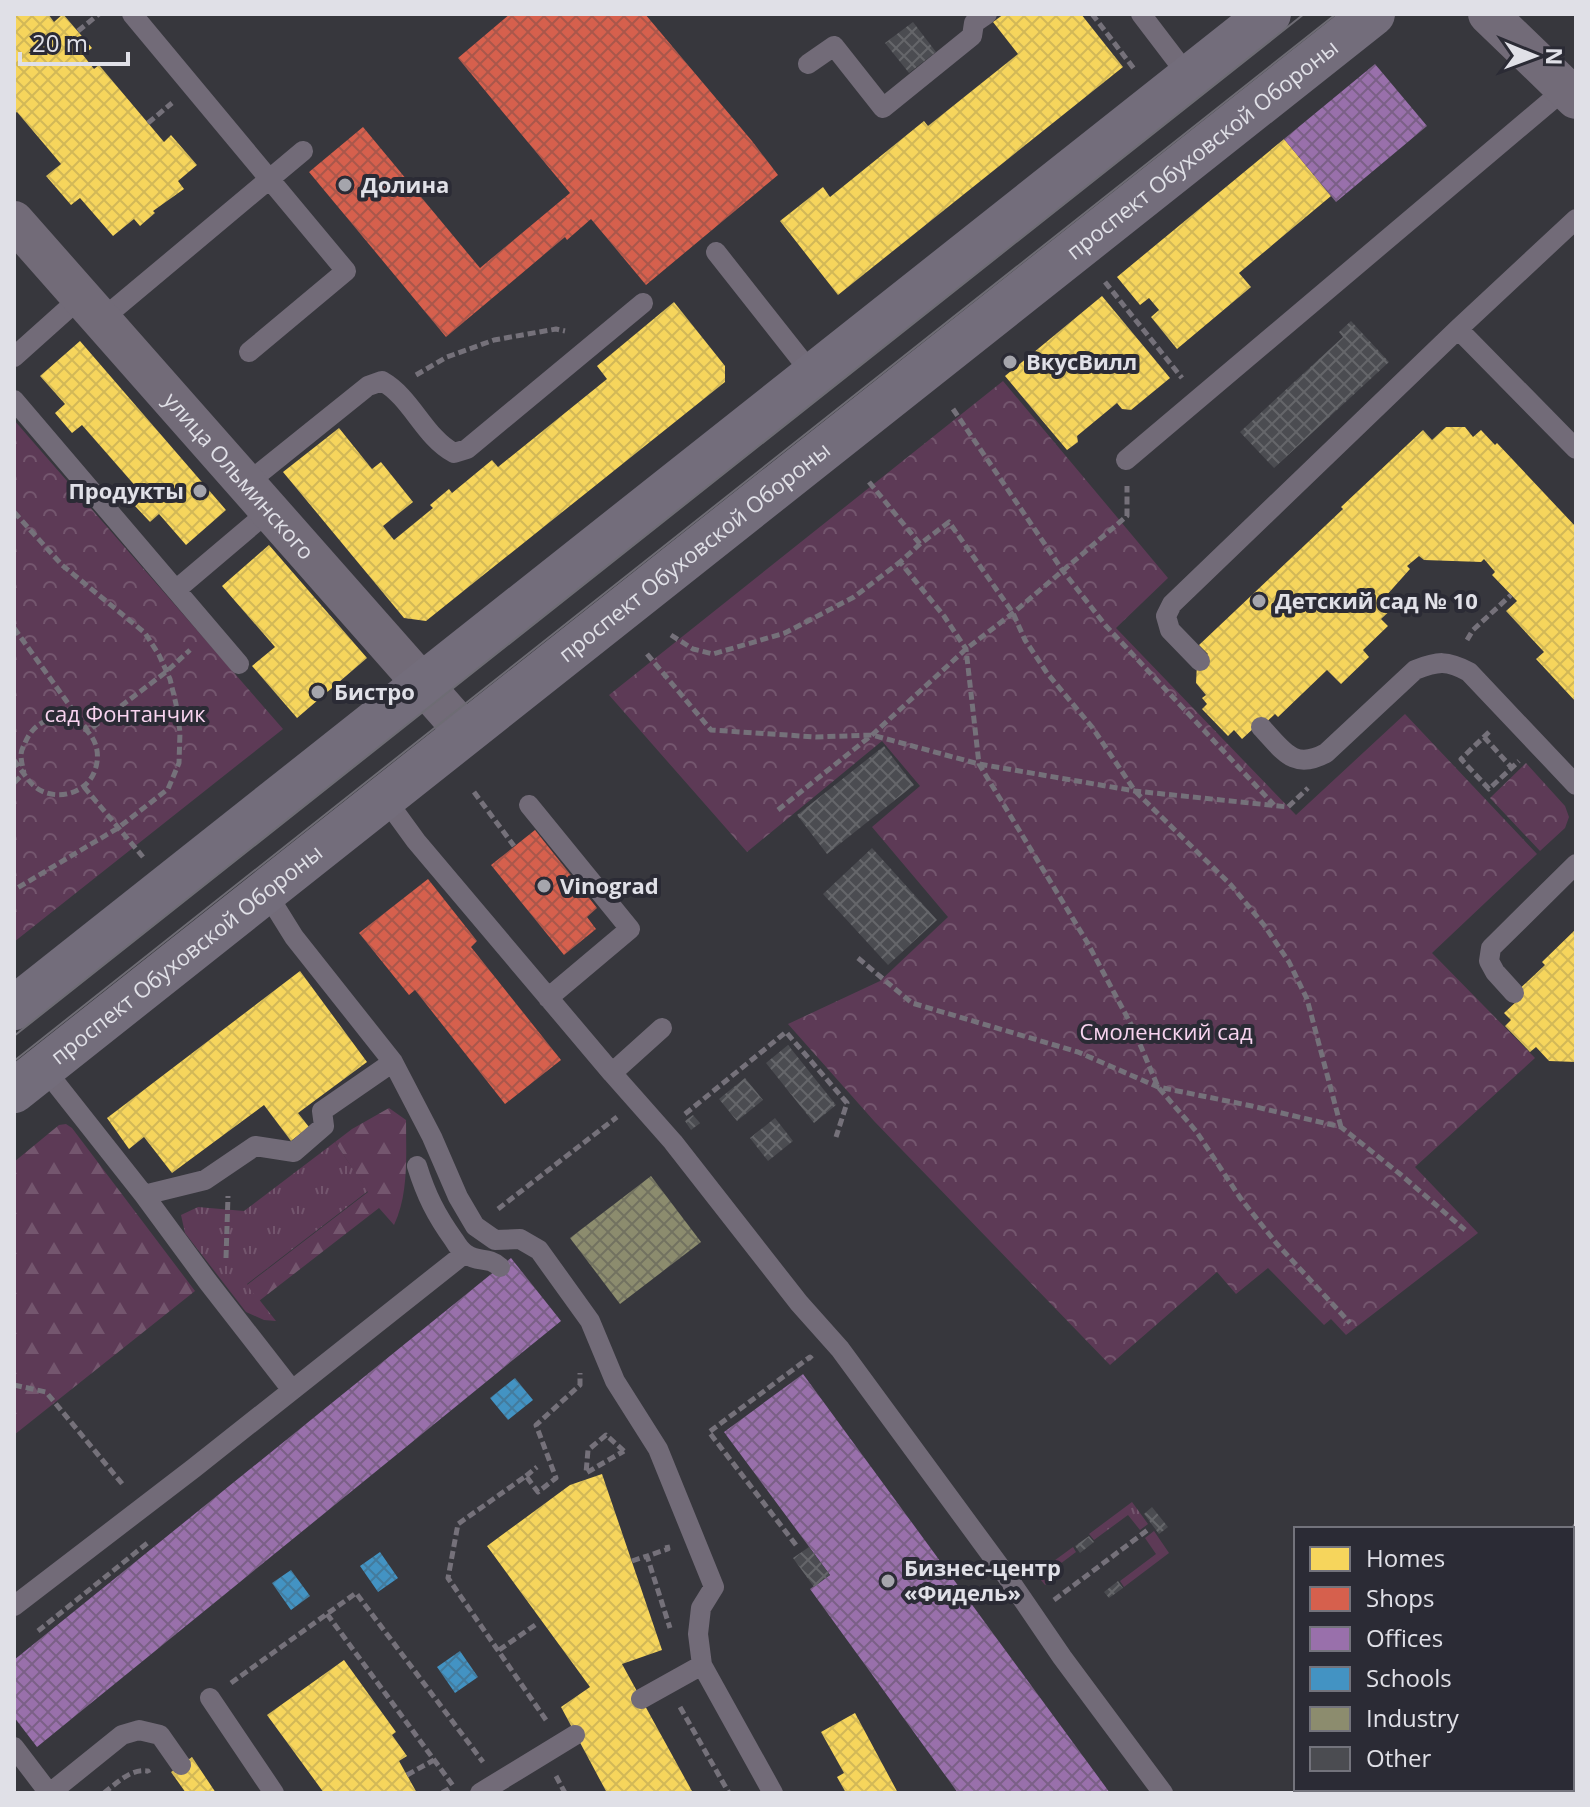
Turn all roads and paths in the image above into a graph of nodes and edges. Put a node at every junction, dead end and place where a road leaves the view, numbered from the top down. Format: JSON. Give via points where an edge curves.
{"nodes":[{"id":1,"x":99,"y":14,"type":"edge"},
{"id":2,"x":132,"y":14,"type":"edge"},
{"id":3,"x":987,"y":14,"type":"edge"},
{"id":4,"x":1092,"y":14,"type":"edge"},
{"id":5,"x":1141,"y":14,"type":"edge"},
{"id":6,"x":1269,"y":14,"type":"edge"},
{"id":7,"x":1373,"y":14,"type":"edge"},
{"id":8,"x":1488,"y":14,"type":"edge"},
{"id":9,"x":78,"y":31,"type":"dead end"},
{"id":10,"x":808,"y":64,"type":"dead end"},
{"id":11,"x":1138,"y":73,"type":"dead end"},
{"id":12,"x":1189,"y":77,"type":"junction"},
{"id":13,"x":1571,"y":94,"type":"edge"},
{"id":14,"x":179,"y":97,"type":"dead end"},
{"id":15,"x":148,"y":123,"type":"dead end"},
{"id":16,"x":303,"y":151,"type":"dead end"},
{"id":17,"x":269,"y":180,"type":"junction"},
{"id":18,"x":1576,"y":219,"type":"edge"},
{"id":19,"x":14,"y":221,"type":"edge"},
{"id":20,"x":716,"y":252,"type":"dead end"},
{"id":21,"x":1105,"y":282,"type":"dead end"},
{"id":22,"x":643,"y":303,"type":"dead end"},
{"id":23,"x":91,"y":309,"type":"junction"},
{"id":24,"x":1458,"y":329,"type":"junction"},
{"id":25,"x":249,"y":352,"type":"dead end"},
{"id":26,"x":584,"y":352,"type":"junction"},
{"id":27,"x":14,"y":357,"type":"edge"},
{"id":28,"x":447,"y":357,"type":"dead end"},
{"id":29,"x":813,"y":375,"type":"junction"},
{"id":30,"x":14,"y":400,"type":"edge"},
{"id":31,"x":1199,"y":400,"type":"junction"},
{"id":32,"x":953,"y":409,"type":"dead end"},
{"id":33,"x":1576,"y":449,"type":"edge"},
{"id":34,"x":1126,"y":460,"type":"joint"},
{"id":35,"x":869,"y":482,"type":"dead end"},
{"id":36,"x":258,"y":498,"type":"junction"},
{"id":37,"x":14,"y":512,"type":"edge"},
{"id":38,"x":920,"y":544,"type":"junction"},
{"id":39,"x":900,"y":562,"type":"junction"},
{"id":40,"x":1063,"y":571,"type":"junction"},
{"id":41,"x":177,"y":589,"type":"junction"},
{"id":42,"x":1511,"y":595,"type":"dead end"},
{"id":43,"x":1013,"y":613,"type":"junction"},
{"id":44,"x":14,"y":628,"type":"edge"},
{"id":45,"x":211,"y":630,"type":"junction"},
{"id":46,"x":671,"y":635,"type":"dead end"},
{"id":47,"x":966,"y":649,"type":"junction"},
{"id":48,"x":647,"y":654,"type":"dead end"},
{"id":49,"x":1200,"y":661,"type":"dead end"},
{"id":50,"x":1452,"y":663,"type":"junction"},
{"id":51,"x":239,"y":664,"type":"dead end"},
{"id":52,"x":166,"y":672,"type":"junction"},
{"id":53,"x":423,"y":684,"type":"junction"},
{"id":54,"x":1509,"y":714,"type":"junction"},
{"id":55,"x":1261,"y":727,"type":"dead end"},
{"id":56,"x":88,"y":731,"type":"junction"},
{"id":57,"x":465,"y":732,"type":"junction"},
{"id":58,"x":872,"y":735,"type":"junction"},
{"id":59,"x":1484,"y":737,"type":"junction"},
{"id":60,"x":1537,"y":744,"type":"junction"},
{"id":61,"x":14,"y":760,"type":"edge"},
{"id":62,"x":1314,"y":760,"type":"junction"},
{"id":63,"x":979,"y":764,"type":"junction"},
{"id":64,"x":1512,"y":768,"type":"junction"},
{"id":65,"x":24,"y":773,"type":"junction"},
{"id":66,"x":14,"y":783,"type":"edge"},
{"id":67,"x":1576,"y":785,"type":"edge"},
{"id":68,"x":84,"y":787,"type":"junction"},
{"id":69,"x":1135,"y":791,"type":"junction"},
{"id":70,"x":474,"y":792,"type":"dead end"},
{"id":71,"x":384,"y":797,"type":"junction"},
{"id":72,"x":529,"y":805,"type":"dead end"},
{"id":73,"x":1274,"y":805,"type":"junction"},
{"id":74,"x":778,"y":810,"type":"dead end"},
{"id":75,"x":118,"y":828,"type":"junction"},
{"id":76,"x":514,"y":846,"type":"dead end"},
{"id":77,"x":145,"y":859,"type":"dead end"},
{"id":78,"x":1576,"y":864,"type":"edge"},
{"id":79,"x":14,"y":890,"type":"edge"},
{"id":80,"x":266,"y":892,"type":"junction"},
{"id":81,"x":858,"y":958,"type":"dead end"},
{"id":82,"x":1514,"y":993,"type":"dead end"},
{"id":83,"x":548,"y":998,"type":"junction"},
{"id":84,"x":14,"y":1008,"type":"edge"},
{"id":85,"x":662,"y":1028,"type":"dead end"},
{"id":86,"x":393,"y":1062,"type":"junction"},
{"id":87,"x":612,"y":1073,"type":"junction"},
{"id":88,"x":28,"y":1079,"type":"edge"},
{"id":89,"x":1158,"y":1087,"type":"junction"},
{"id":90,"x":637,"y":1102,"type":"junction"},
{"id":91,"x":1341,"y":1127,"type":"junction"},
{"id":92,"x":663,"y":1132,"type":"junction"},
{"id":93,"x":836,"y":1137,"type":"dead end"},
{"id":94,"x":229,"y":1165,"type":"junction"},
{"id":95,"x":417,"y":1166,"type":"dead end"},
{"id":96,"x":144,"y":1195,"type":"junction"},
{"id":97,"x":458,"y":1197,"type":"junction"},
{"id":98,"x":1465,"y":1230,"type":"dead end"},
{"id":99,"x":464,"y":1254,"type":"junction"},
{"id":100,"x":500,"y":1267,"type":"dead end"},
{"id":101,"x":220,"y":1298,"type":"junction"},
{"id":102,"x":1350,"y":1323,"type":"dead end"},
{"id":103,"x":819,"y":1369,"type":"dead end"},
{"id":104,"x":580,"y":1371,"type":"dead end"},
{"id":105,"x":14,"y":1385,"type":"edge"},
{"id":106,"x":292,"y":1390,"type":"junction"},
{"id":107,"x":624,"y":1451,"type":"junction"},
{"id":108,"x":634,"y":1461,"type":"dead end"},
{"id":109,"x":537,"y":1467,"type":"dead end"},
{"id":110,"x":526,"y":1476,"type":"junction"},
{"id":111,"x":142,"y":1508,"type":"junction"},
{"id":112,"x":1149,"y":1529,"type":"dead end"},
{"id":113,"x":150,"y":1541,"type":"dead end"},
{"id":114,"x":796,"y":1545,"type":"dead end"},
{"id":115,"x":647,"y":1556,"type":"dead end"},
{"id":116,"x":632,"y":1561,"type":"dead end"},
{"id":117,"x":14,"y":1606,"type":"edge"},
{"id":118,"x":327,"y":1614,"type":"junction"},
{"id":119,"x":1034,"y":1615,"type":"junction"},
{"id":120,"x":538,"y":1623,"type":"dead end"},
{"id":121,"x":38,"y":1631,"type":"dead end"},
{"id":122,"x":499,"y":1650,"type":"junction"},
{"id":123,"x":702,"y":1665,"type":"junction"},
{"id":124,"x":210,"y":1698,"type":"joint"},
{"id":125,"x":641,"y":1699,"type":"dead end"},
{"id":126,"x":568,"y":1739,"type":"joint"},
{"id":127,"x":14,"y":1747,"type":"edge"},
{"id":128,"x":434,"y":1760,"type":"junction"},
{"id":129,"x":181,"y":1765,"type":"dead end"},
{"id":130,"x":407,"y":1775,"type":"dead end"},
{"id":131,"x":156,"y":1782,"type":"dead end"},
{"id":132,"x":485,"y":1790,"type":"edge"},
{"id":133,"x":50,"y":1793,"type":"edge"},
{"id":134,"x":104,"y":1793,"type":"edge"},
{"id":135,"x":274,"y":1793,"type":"edge"},
{"id":136,"x":458,"y":1793,"type":"edge"},
{"id":137,"x":773,"y":1793,"type":"edge"},
{"id":138,"x":1163,"y":1793,"type":"edge"}],
"edges":[{"from":1,"to":9,"type":"path"},
{"from":2,"to":17,"type":"lane"},
{"from":3,"to":10,"type":"lane","via":[[974,23],[972,36],[883,108],[834,46]]},
{"from":4,"to":11,"type":"path"},
{"from":5,"to":12,"type":"lane"},
{"from":6,"to":12,"type":"main road"},
{"from":7,"to":57,"type":"main road","name":"проспект Обуховской Обороны"},
{"from":8,"to":13,"type":"street"},
{"from":12,"to":29,"type":"main road"},
{"from":13,"to":31,"type":"lane"},
{"from":14,"to":15,"type":"path"},
{"from":16,"to":17,"type":"lane"},
{"from":17,"to":23,"type":"lane"},
{"from":17,"to":25,"type":"lane","via":[[346,271]]},
{"from":18,"to":24,"type":"lane"},
{"from":19,"to":23,"type":"street","name":"улица Ольминского"},
{"from":20,"to":29,"type":"lane"},
{"from":21,"to":31,"type":"path"},
{"from":22,"to":26,"type":"lane"},
{"from":23,"to":27,"type":"lane"},
{"from":23,"to":36,"type":"street","name":"улица Ольминского"},
{"from":24,"to":33,"type":"lane"},
{"from":24,"to":49,"type":"lane","via":[[1172,604],[1166,616],[1170,630]]},
{"from":26,"to":28,"type":"path","via":[[566,331],[556,329],[494,340]]},
{"from":26,"to":36,"type":"lane","via":[[467,449],[454,453],[442,446],[394,388],[382,381],[368,386]]},
{"from":29,"to":53,"type":"main road"},
{"from":30,"to":41,"type":"lane"},
{"from":31,"to":34,"type":"lane"},
{"from":32,"to":40,"type":"path"},
{"from":34,"to":40,"type":"path","via":[[1127,516]]},
{"from":35,"to":38,"type":"path"},
{"from":36,"to":41,"type":"lane"},
{"from":36,"to":53,"type":"street","name":"улица Ольминского"},
{"from":37,"to":52,"type":"path","via":[[62,565],[145,633]]},
{"from":38,"to":39,"type":"path"},
{"from":38,"to":43,"type":"path","via":[[949,522]]},
{"from":39,"to":46,"type":"path","via":[[854,597],[785,633],[713,654]]},
{"from":39,"to":47,"type":"path"},
{"from":40,"to":43,"type":"path"},
{"from":40,"to":73,"type":"path","via":[[1106,626]]},
{"from":41,"to":45,"type":"lane"},
{"from":42,"to":50,"type":"path","via":[[1473,630]]},
{"from":43,"to":47,"type":"path"},
{"from":43,"to":69,"type":"path","via":[[1047,673]]},
{"from":44,"to":56,"type":"path"},
{"from":45,"to":51,"type":"lane"},
{"from":45,"to":52,"type":"path"},
{"from":47,"to":58,"type":"path"},
{"from":47,"to":63,"type":"path"},
{"from":48,"to":58,"type":"path","via":[[711,730]]},
{"from":50,"to":54,"type":"lane","via":[[1469,672]]},
{"from":50,"to":62,"type":"lane","via":[[1415,670]]},
{"from":52,"to":56,"type":"path"},
{"from":52,"to":75,"type":"path","via":[[180,732],[179,763],[168,789]]},
{"from":53,"to":57,"type":"street","name":"улица Ольминского"},
{"from":53,"to":84,"type":"main road"},
{"from":54,"to":59,"type":"path"},
{"from":54,"to":60,"type":"lane"},
{"from":55,"to":62,"type":"lane","via":[[1287,754],[1300,761]]},
{"from":56,"to":65,"type":"path","via":[[58,718],[40,723],[21,753]]},
{"from":56,"to":68,"type":"path","via":[[98,762]]},
{"from":57,"to":71,"type":"main road","name":"проспект Обуховской Обороны"},
{"from":58,"to":63,"type":"path"},
{"from":58,"to":74,"type":"path"},
{"from":59,"to":64,"type":"path"},
{"from":59,"to":64,"type":"path","via":[[1461,759],[1470,769],[1489,789]]},
{"from":60,"to":64,"type":"path"},
{"from":60,"to":67,"type":"lane"},
{"from":61,"to":65,"type":"path"},
{"from":62,"to":73,"type":"path","via":[[1311,785],[1288,807]]},
{"from":63,"to":69,"type":"path"},
{"from":63,"to":89,"type":"path","via":[[1087,942]]},
{"from":65,"to":66,"type":"path"},
{"from":65,"to":68,"type":"path","via":[[48,794],[67,795]]},
{"from":68,"to":75,"type":"path"},
{"from":69,"to":73,"type":"path"},
{"from":69,"to":91,"type":"path","via":[[1231,885],[1289,962],[1307,999]]},
{"from":70,"to":76,"type":"path"},
{"from":71,"to":80,"type":"main road","name":"проспект Обуховской Обороны"},
{"from":71,"to":83,"type":"lane"},
{"from":72,"to":83,"type":"lane","via":[[630,929]]},
{"from":75,"to":77,"type":"path"},
{"from":75,"to":79,"type":"path"},
{"from":78,"to":82,"type":"lane","via":[[1491,948],[1489,961]]},
{"from":80,"to":86,"type":"lane","via":[[294,937]]},
{"from":80,"to":88,"type":"main road","name":"проспект Обуховской Обороны"},
{"from":81,"to":89,"type":"path","via":[[912,1003],[1078,1052]]},
{"from":83,"to":87,"type":"lane"},
{"from":85,"to":87,"type":"lane"},
{"from":86,"to":94,"type":"lane","via":[[322,1111],[324,1126],[294,1152],[255,1146]]},
{"from":86,"to":97,"type":"lane"},
{"from":87,"to":90,"type":"lane"},
{"from":88,"to":96,"type":"lane"},
{"from":89,"to":91,"type":"path"},
{"from":89,"to":102,"type":"path","via":[[1268,1233]]},
{"from":90,"to":92,"type":"lane"},
{"from":90,"to":97,"type":"path","via":[[493,1213],[468,1189]]},
{"from":91,"to":98,"type":"path"},
{"from":92,"to":93,"type":"path","via":[[786,1032],[847,1103]]},
{"from":92,"to":119,"type":"lane","via":[[840,1349]]},
{"from":94,"to":96,"type":"lane","via":[[205,1180]]},
{"from":94,"to":101,"type":"path","via":[[226,1273]]},
{"from":95,"to":99,"type":"lane","via":[[435,1213]]},
{"from":96,"to":101,"type":"lane"},
{"from":97,"to":123,"type":"lane","via":[[475,1226],[495,1240],[520,1239],[539,1250],[590,1321],[615,1381],[658,1449],[714,1587],[701,1608]]},
{"from":99,"to":100,"type":"lane"},
{"from":99,"to":106,"type":"lane"},
{"from":101,"to":106,"type":"lane"},
{"from":103,"to":114,"type":"path","via":[[810,1357],[709,1432]]},
{"from":104,"to":110,"type":"path","via":[[580,1385],[536,1425],[556,1478],[538,1492]]},
{"from":105,"to":111,"type":"path","via":[[46,1392]]},
{"from":106,"to":111,"type":"lane"},
{"from":107,"to":107,"type":"path","via":[[611,1458],[586,1473],[588,1450],[606,1435]]},
{"from":107,"to":108,"type":"path"},
{"from":109,"to":110,"type":"path"},
{"from":110,"to":122,"type":"path","via":[[458,1524],[448,1578]]},
{"from":111,"to":117,"type":"lane"},
{"from":112,"to":119,"type":"path"},
{"from":113,"to":121,"type":"path"},
{"from":115,"to":116,"type":"path"},
{"from":118,"to":124,"type":"path"},
{"from":118,"to":128,"type":"path"},
{"from":118,"to":132,"type":"path","via":[[356,1593]]},
{"from":119,"to":138,"type":"lane"},
{"from":120,"to":122,"type":"path"},
{"from":122,"to":126,"type":"path"},
{"from":123,"to":125,"type":"lane"},
{"from":123,"to":137,"type":"lane"},
{"from":124,"to":135,"type":"lane"},
{"from":126,"to":132,"type":"lane"},
{"from":127,"to":133,"type":"lane"},
{"from":128,"to":130,"type":"path"},
{"from":128,"to":136,"type":"path"},
{"from":129,"to":133,"type":"lane","via":[[160,1735],[139,1730],[122,1735]]},
{"from":131,"to":134,"type":"path","via":[[141,1769]]}]}
